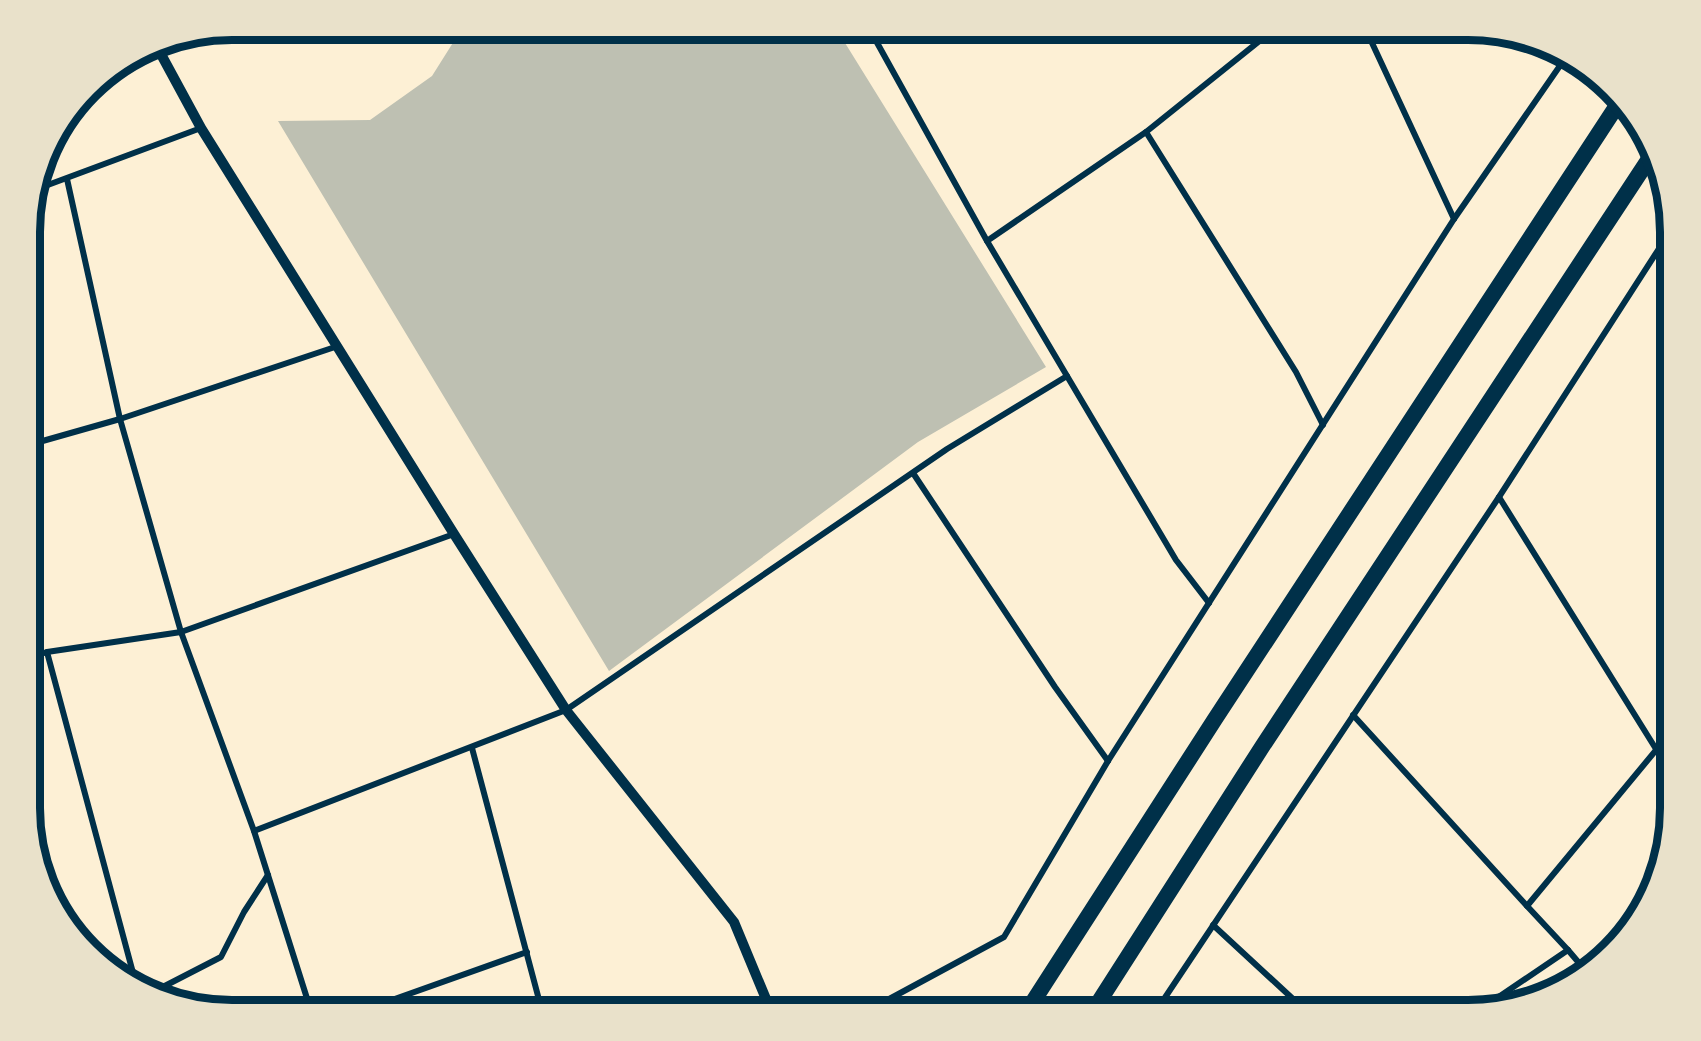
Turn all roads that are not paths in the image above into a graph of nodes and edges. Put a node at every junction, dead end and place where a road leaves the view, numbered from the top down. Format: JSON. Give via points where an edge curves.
{"nodes":[{"id":1,"x":876,"y":40,"type":"edge"},
{"id":2,"x":1261,"y":40,"type":"edge"},
{"id":3,"x":1371,"y":40,"type":"edge"},
{"id":4,"x":161,"y":54,"type":"edge"},
{"id":5,"x":1561,"y":64,"type":"edge"},
{"id":6,"x":1615,"y":109,"type":"edge"},
{"id":7,"x":201,"y":128,"type":"junction"},
{"id":8,"x":1146,"y":132,"type":"junction"},
{"id":9,"x":1647,"y":163,"type":"edge"},
{"id":10,"x":67,"y":179,"type":"junction"},
{"id":11,"x":46,"y":186,"type":"edge"},
{"id":12,"x":1454,"y":219,"type":"junction"},
{"id":13,"x":987,"y":241,"type":"junction"},
{"id":14,"x":1660,"y":247,"type":"edge"},
{"id":15,"x":338,"y":346,"type":"junction"},
{"id":16,"x":1067,"y":376,"type":"junction"},
{"id":17,"x":120,"y":419,"type":"junction"},
{"id":18,"x":1323,"y":425,"type":"junction"},
{"id":19,"x":40,"y":442,"type":"edge"},
{"id":20,"x":912,"y":473,"type":"junction"},
{"id":21,"x":1499,"y":497,"type":"junction"},
{"id":22,"x":453,"y":534,"type":"junction"},
{"id":23,"x":1209,"y":603,"type":"junction"},
{"id":24,"x":181,"y":632,"type":"junction"},
{"id":25,"x":47,"y":652,"type":"junction"},
{"id":26,"x":40,"y":654,"type":"edge"},
{"id":27,"x":566,"y":710,"type":"junction"},
{"id":28,"x":1353,"y":715,"type":"junction"},
{"id":29,"x":1660,"y":744,"type":"edge"},
{"id":30,"x":472,"y":748,"type":"junction"},
{"id":31,"x":1656,"y":749,"type":"junction"},
{"id":32,"x":1660,"y":756,"type":"edge"},
{"id":33,"x":1108,"y":761,"type":"junction"},
{"id":34,"x":254,"y":831,"type":"junction"},
{"id":35,"x":268,"y":875,"type":"junction"},
{"id":36,"x":1527,"y":906,"type":"junction"},
{"id":37,"x":1213,"y":925,"type":"junction"},
{"id":38,"x":1568,"y":950,"type":"junction"},
{"id":39,"x":527,"y":952,"type":"junction"},
{"id":40,"x":1580,"y":964,"type":"edge"},
{"id":41,"x":132,"y":972,"type":"edge"},
{"id":42,"x":162,"y":987,"type":"edge"},
{"id":43,"x":1497,"y":998,"type":"edge"},
{"id":44,"x":308,"y":1000,"type":"edge"},
{"id":45,"x":392,"y":1000,"type":"edge"},
{"id":46,"x":539,"y":1000,"type":"edge"},
{"id":47,"x":766,"y":1000,"type":"edge"},
{"id":48,"x":888,"y":1000,"type":"edge"},
{"id":49,"x":1034,"y":1000,"type":"edge"},
{"id":50,"x":1100,"y":1000,"type":"edge"},
{"id":51,"x":1163,"y":1000,"type":"edge"},
{"id":52,"x":1294,"y":1000,"type":"edge"}],
"edges":[{"from":1,"to":13,"type":"street"},
{"from":2,"to":8,"type":"street"},
{"from":3,"to":12,"type":"street"},
{"from":4,"to":7,"type":"street"},
{"from":5,"to":12,"type":"street"},
{"from":6,"to":49,"type":"highway"},
{"from":7,"to":10,"type":"street"},
{"from":7,"to":15,"type":"street"},
{"from":8,"to":13,"type":"street"},
{"from":8,"to":18,"type":"street","via":[[1296,372]]},
{"from":9,"to":50,"type":"highway"},
{"from":10,"to":11,"type":"street"},
{"from":10,"to":17,"type":"street"},
{"from":12,"to":18,"type":"street"},
{"from":13,"to":16,"type":"street"},
{"from":14,"to":21,"type":"street"},
{"from":15,"to":17,"type":"street"},
{"from":15,"to":22,"type":"street"},
{"from":16,"to":20,"type":"street"},
{"from":16,"to":23,"type":"street","via":[[1176,560]]},
{"from":17,"to":19,"type":"street"},
{"from":17,"to":24,"type":"street"},
{"from":18,"to":23,"type":"street"},
{"from":20,"to":27,"type":"street"},
{"from":20,"to":33,"type":"street"},
{"from":21,"to":28,"type":"street"},
{"from":21,"to":31,"type":"street"},
{"from":22,"to":24,"type":"street"},
{"from":22,"to":27,"type":"street"},
{"from":23,"to":33,"type":"street"},
{"from":24,"to":25,"type":"street"},
{"from":24,"to":34,"type":"street"},
{"from":25,"to":26,"type":"street"},
{"from":25,"to":41,"type":"street"},
{"from":27,"to":30,"type":"street"},
{"from":27,"to":47,"type":"street","via":[[734,922]]},
{"from":28,"to":36,"type":"street"},
{"from":28,"to":37,"type":"street"},
{"from":29,"to":31,"type":"street"},
{"from":30,"to":34,"type":"street"},
{"from":30,"to":39,"type":"street"},
{"from":31,"to":32,"type":"street"},
{"from":31,"to":36,"type":"street"},
{"from":33,"to":48,"type":"street","via":[[1004,938]]},
{"from":34,"to":35,"type":"street"},
{"from":35,"to":42,"type":"street","via":[[221,957]]},
{"from":35,"to":44,"type":"street"},
{"from":36,"to":38,"type":"street"},
{"from":37,"to":51,"type":"street"},
{"from":37,"to":52,"type":"street"},
{"from":38,"to":40,"type":"street"},
{"from":38,"to":43,"type":"street"},
{"from":39,"to":45,"type":"street"},
{"from":39,"to":46,"type":"street"}]}
